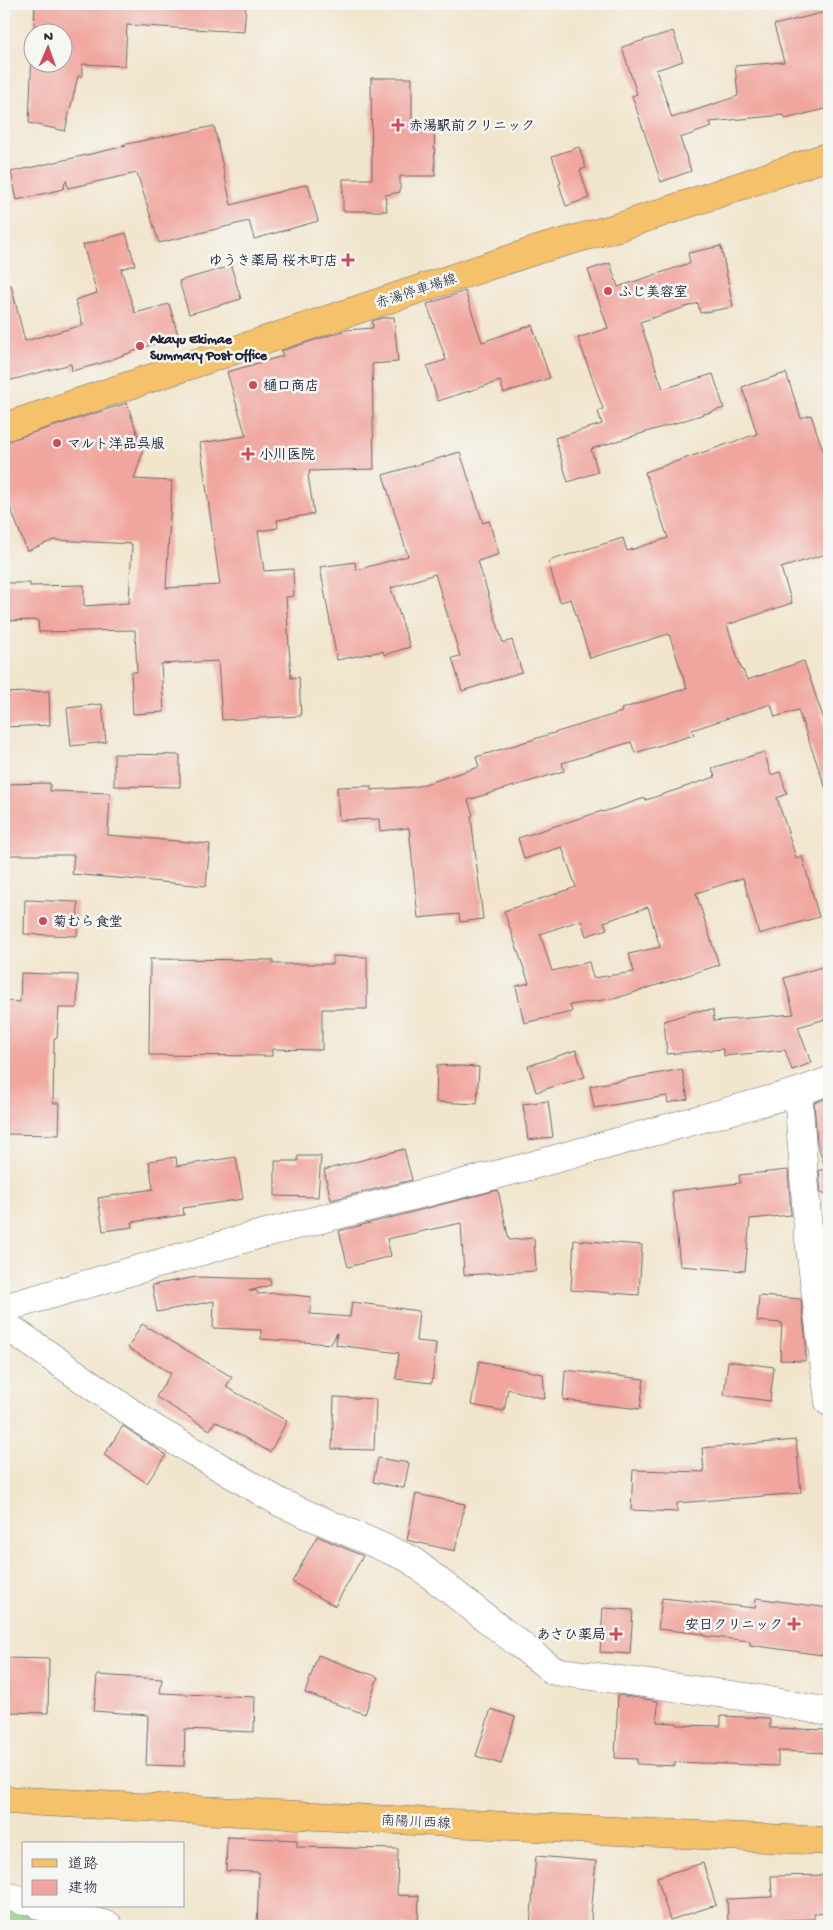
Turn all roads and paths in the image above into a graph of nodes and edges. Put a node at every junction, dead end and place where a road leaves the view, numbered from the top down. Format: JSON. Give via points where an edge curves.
{"nodes":[{"id":1,"x":829,"y":156,"type":"edge"},
{"id":2,"x":4,"y":427,"type":"edge"},
{"id":3,"x":829,"y":1081,"type":"edge"},
{"id":4,"x":798,"y":1092,"type":"junction"},
{"id":5,"x":818,"y":1231,"type":"edge"},
{"id":6,"x":4,"y":1308,"type":"edge"},
{"id":7,"x":4,"y":1324,"type":"edge"},
{"id":8,"x":829,"y":1402,"type":"edge"},
{"id":9,"x":829,"y":1712,"type":"edge"},
{"id":10,"x":4,"y":1800,"type":"edge"},
{"id":11,"x":829,"y":1841,"type":"edge"},
{"id":12,"x":4,"y":1897,"type":"edge"},
{"id":13,"x":22,"y":1900,"type":"edge"},
{"id":14,"x":47,"y":1908,"type":"edge"},
{"id":15,"x":109,"y":1926,"type":"edge"}],
"edges":[{"from":1,"to":2,"type":"main road","name":"赤湯停車場線"},
{"from":3,"to":4,"type":"street"},
{"from":4,"to":5,"type":"street"},
{"from":4,"to":6,"type":"street","via":[[520,1169],[254,1236]]},
{"from":5,"to":8,"type":"street"},
{"from":7,"to":9,"type":"street","via":[[153,1428],[281,1503],[410,1560],[554,1671],[754,1698]]},
{"from":10,"to":11,"type":"main road","name":"南陽川西線"},
{"from":12,"to":13,"type":"street"},
{"from":14,"to":15,"type":"street"}]}
